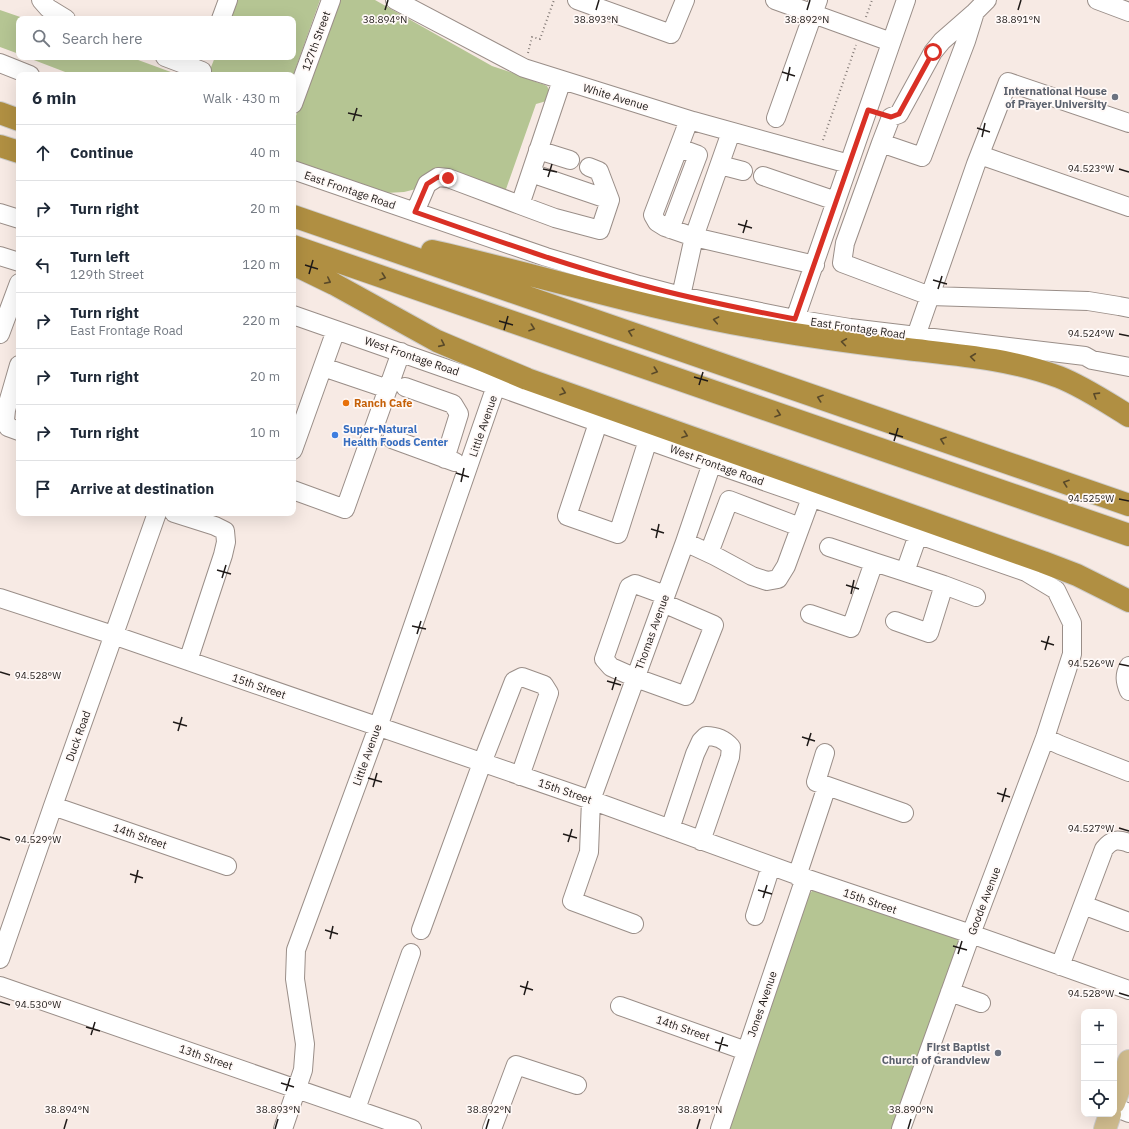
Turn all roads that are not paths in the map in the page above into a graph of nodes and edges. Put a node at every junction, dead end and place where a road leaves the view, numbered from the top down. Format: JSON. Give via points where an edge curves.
{"nodes":[{"id":1,"x":41,"y":0,"type":"edge"},
{"id":2,"x":331,"y":0,"type":"edge"},
{"id":3,"x":395,"y":0,"type":"edge"},
{"id":4,"x":577,"y":0,"type":"edge"},
{"id":5,"x":685,"y":0,"type":"edge"},
{"id":6,"x":775,"y":0,"type":"edge"},
{"id":7,"x":906,"y":0,"type":"edge"},
{"id":8,"x":1097,"y":0,"type":"edge"},
{"id":9,"x":981,"y":6,"type":"edge"},
{"id":10,"x":816,"y":7,"type":"edge"},
{"id":11,"x":1129,"y":12,"type":"edge"},
{"id":12,"x":61,"y":16,"type":"edge"},
{"id":13,"x":891,"y":42,"type":"junction"},
{"id":14,"x":175,"y":60,"type":"edge"},
{"id":15,"x":0,"y":63,"type":"edge"},
{"id":16,"x":203,"y":68,"type":"edge"},
{"id":17,"x":22,"y":72,"type":"edge"},
{"id":18,"x":562,"y":80,"type":"junction"},
{"id":19,"x":296,"y":96,"type":"edge"},
{"id":20,"x":868,"y":110,"type":"junction"},
{"id":21,"x":0,"y":113,"type":"edge"},
{"id":22,"x":891,"y":117,"type":"junction"},
{"id":23,"x":776,"y":118,"type":"dead end"},
{"id":24,"x":16,"y":119,"type":"edge"},
{"id":25,"x":689,"y":120,"type":"junction"},
{"id":26,"x":1129,"y":124,"type":"edge"},
{"id":27,"x":731,"y":132,"type":"junction"},
{"id":28,"x":881,"y":143,"type":"junction"},
{"id":29,"x":0,"y":146,"type":"edge"},
{"id":30,"x":538,"y":150,"type":"junction"},
{"id":31,"x":16,"y":151,"type":"edge"},
{"id":32,"x":980,"y":155,"type":"junction"},
{"id":33,"x":570,"y":160,"type":"dead end"},
{"id":34,"x":720,"y":164,"type":"junction"},
{"id":35,"x":849,"y":164,"type":"junction"},
{"id":36,"x":589,"y":167,"type":"dead end"},
{"id":37,"x":296,"y":171,"type":"edge"},
{"id":38,"x":743,"y":171,"type":"dead end"},
{"id":39,"x":531,"y":174,"type":"junction"},
{"id":40,"x":763,"y":176,"type":"dead end"},
{"id":41,"x":610,"y":200,"type":"junction"},
{"id":42,"x":836,"y":202,"type":"junction"},
{"id":43,"x":520,"y":205,"type":"junction"},
{"id":44,"x":1129,"y":207,"type":"edge"},
{"id":45,"x":415,"y":212,"type":"junction"},
{"id":46,"x":0,"y":213,"type":"edge"},
{"id":47,"x":296,"y":217,"type":"edge"},
{"id":48,"x":16,"y":218,"type":"edge"},
{"id":49,"x":694,"y":237,"type":"junction"},
{"id":50,"x":356,"y":238,"type":"junction"},
{"id":51,"x":296,"y":247,"type":"edge"},
{"id":52,"x":0,"y":256,"type":"edge"},
{"id":53,"x":16,"y":261,"type":"edge"},
{"id":54,"x":815,"y":264,"type":"junction"},
{"id":55,"x":296,"y":265,"type":"edge"},
{"id":56,"x":16,"y":290,"type":"edge"},
{"id":57,"x":681,"y":296,"type":"junction"},
{"id":58,"x":930,"y":296,"type":"junction"},
{"id":59,"x":1129,"y":308,"type":"edge"},
{"id":60,"x":296,"y":316,"type":"edge"},
{"id":61,"x":795,"y":319,"type":"junction"},
{"id":62,"x":336,"y":330,"type":"junction"},
{"id":63,"x":0,"y":334,"type":"edge"},
{"id":64,"x":916,"y":336,"type":"junction"},
{"id":65,"x":401,"y":352,"type":"junction"},
{"id":66,"x":1085,"y":356,"type":"junction"},
{"id":67,"x":1129,"y":357,"type":"edge"},
{"id":68,"x":323,"y":367,"type":"junction"},
{"id":69,"x":1129,"y":367,"type":"edge"},
{"id":70,"x":16,"y":375,"type":"edge"},
{"id":71,"x":496,"y":386,"type":"junction"},
{"id":72,"x":396,"y":388,"type":"junction"},
{"id":73,"x":1129,"y":416,"type":"edge"},
{"id":74,"x":598,"y":423,"type":"junction"},
{"id":75,"x":456,"y":424,"type":"junction"},
{"id":76,"x":16,"y":430,"type":"edge"},
{"id":77,"x":481,"y":433,"type":"junction"},
{"id":78,"x":392,"y":440,"type":"dead end"},
{"id":79,"x":648,"y":440,"type":"junction"},
{"id":80,"x":296,"y":442,"type":"edge"},
{"id":81,"x":445,"y":459,"type":"junction"},
{"id":82,"x":712,"y":463,"type":"junction"},
{"id":83,"x":469,"y":467,"type":"junction"},
{"id":84,"x":296,"y":491,"type":"edge"},
{"id":85,"x":811,"y":498,"type":"junction"},
{"id":86,"x":1129,"y":505,"type":"edge"},
{"id":87,"x":156,"y":516,"type":"edge"},
{"id":88,"x":183,"y":516,"type":"edge"},
{"id":89,"x":800,"y":527,"type":"junction"},
{"id":90,"x":918,"y":535,"type":"junction"},
{"id":91,"x":1129,"y":535,"type":"edge"},
{"id":92,"x":685,"y":542,"type":"junction"},
{"id":93,"x":829,"y":547,"type":"dead end"},
{"id":94,"x":709,"y":553,"type":"junction"},
{"id":95,"x":874,"y":562,"type":"junction"},
{"id":96,"x":905,"y":572,"type":"junction"},
{"id":97,"x":944,"y":586,"type":"junction"},
{"id":98,"x":976,"y":597,"type":"dead end"},
{"id":99,"x":0,"y":598,"type":"edge"},
{"id":100,"x":664,"y":599,"type":"junction"},
{"id":101,"x":1129,"y":601,"type":"edge"},
{"id":102,"x":810,"y":614,"type":"dead end"},
{"id":103,"x":895,"y":621,"type":"dead end"},
{"id":104,"x":114,"y":635,"type":"junction"},
{"id":105,"x":188,"y":661,"type":"junction"},
{"id":106,"x":1129,"y":666,"type":"edge"},
{"id":107,"x":1065,"y":673,"type":"joint"},
{"id":108,"x":636,"y":678,"type":"junction"},
{"id":109,"x":1129,"y":691,"type":"edge"},
{"id":110,"x":378,"y":727,"type":"junction"},
{"id":111,"x":1045,"y":738,"type":"junction"},
{"id":112,"x":825,"y":753,"type":"dead end"},
{"id":113,"x":482,"y":762,"type":"junction"},
{"id":114,"x":1129,"y":772,"type":"edge"},
{"id":115,"x":520,"y":776,"type":"junction"},
{"id":116,"x":827,"y":786,"type":"junction"},
{"id":117,"x":591,"y":800,"type":"junction"},
{"id":118,"x":53,"y":806,"type":"junction"},
{"id":119,"x":904,"y":813,"type":"dead end"},
{"id":120,"x":670,"y":829,"type":"junction"},
{"id":121,"x":701,"y":841,"type":"junction"},
{"id":122,"x":1129,"y":843,"type":"edge"},
{"id":123,"x":227,"y":866,"type":"dead end"},
{"id":124,"x":771,"y":866,"type":"junction"},
{"id":125,"x":801,"y":877,"type":"junction"},
{"id":126,"x":1083,"y":905,"type":"junction"},
{"id":127,"x":755,"y":916,"type":"dead end"},
{"id":128,"x":1129,"y":922,"type":"edge"},
{"id":129,"x":634,"y":924,"type":"dead end"},
{"id":130,"x":421,"y":930,"type":"dead end"},
{"id":131,"x":971,"y":934,"type":"junction"},
{"id":132,"x":411,"y":953,"type":"dead end"},
{"id":133,"x":0,"y":959,"type":"edge"},
{"id":134,"x":1060,"y":966,"type":"junction"},
{"id":135,"x":0,"y":986,"type":"edge"},
{"id":136,"x":1129,"y":990,"type":"edge"},
{"id":137,"x":950,"y":992,"type":"junction"},
{"id":138,"x":981,"y":1003,"type":"dead end"},
{"id":139,"x":620,"y":1006,"type":"dead end"},
{"id":140,"x":746,"y":1051,"type":"junction"},
{"id":141,"x":1129,"y":1061,"type":"edge"},
{"id":142,"x":577,"y":1085,"type":"dead end"},
{"id":143,"x":298,"y":1089,"type":"junction"},
{"id":144,"x":1117,"y":1095,"type":"edge"},
{"id":145,"x":1117,"y":1108,"type":"edge"},
{"id":146,"x":356,"y":1109,"type":"junction"},
{"id":147,"x":1129,"y":1113,"type":"edge"},
{"id":148,"x":1109,"y":1117,"type":"edge"},
{"id":149,"x":283,"y":1129,"type":"edge"},
{"id":150,"x":412,"y":1129,"type":"edge"},
{"id":151,"x":492,"y":1129,"type":"edge"},
{"id":152,"x":720,"y":1129,"type":"edge"},
{"id":153,"x":901,"y":1129,"type":"edge"},
{"id":154,"x":1105,"y":1129,"type":"edge"}],
"edges":[{"from":1,"to":12,"type":"street"},
{"from":2,"to":19,"type":"street","name":"127th Street"},
{"from":3,"to":18,"type":"street","name":"White Avenue","via":[[524,68]]},
{"from":4,"to":5,"type":"street","via":[[671,34]]},
{"from":6,"to":10,"type":"street"},
{"from":7,"to":13,"type":"street"},
{"from":8,"to":11,"type":"street"},
{"from":9,"to":22,"type":"street","via":[[933,52],[899,114]]},
{"from":9,"to":28,"type":"street","via":[[922,157]]},
{"from":10,"to":13,"type":"street","via":[[861,31]]},
{"from":10,"to":23,"type":"street"},
{"from":13,"to":20,"type":"street"},
{"from":14,"to":16,"type":"street"},
{"from":15,"to":17,"type":"street"},
{"from":18,"to":25,"type":"street","name":"White Avenue"},
{"from":18,"to":30,"type":"street"},
{"from":20,"to":22,"type":"street"},
{"from":20,"to":35,"type":"street"},
{"from":21,"to":24,"type":"highway"},
{"from":22,"to":28,"type":"street"},
{"from":25,"to":27,"type":"street","name":"White Avenue"},
{"from":25,"to":49,"type":"street","via":[[653,215],[657,222],[670,229]]},
{"from":26,"to":32,"type":"street","via":[[1008,82]]},
{"from":27,"to":34,"type":"street"},
{"from":27,"to":35,"type":"street","name":"White Avenue"},
{"from":28,"to":58,"type":"street","via":[[845,243],[842,263]]},
{"from":29,"to":31,"type":"highway"},
{"from":30,"to":33,"type":"street"},
{"from":30,"to":39,"type":"street"},
{"from":32,"to":44,"type":"street"},
{"from":32,"to":58,"type":"street"},
{"from":34,"to":38,"type":"street"},
{"from":34,"to":49,"type":"street"},
{"from":35,"to":42,"type":"street"},
{"from":36,"to":41,"type":"street","via":[[599,171]]},
{"from":37,"to":45,"type":"street","name":"East Frontage Road"},
{"from":39,"to":41,"type":"street"},
{"from":39,"to":43,"type":"street"},
{"from":40,"to":42,"type":"street"},
{"from":41,"to":43,"type":"street","via":[[600,230]]},
{"from":42,"to":54,"type":"street"},
{"from":43,"to":45,"type":"street","via":[[448,178],[438,177],[427,184]]},
{"from":45,"to":57,"type":"street","name":"East Frontage Road","via":[[546,257]]},
{"from":46,"to":48,"type":"street"},
{"from":47,"to":50,"type":"highway"},
{"from":49,"to":54,"type":"street"},
{"from":49,"to":57,"type":"street"},
{"from":73,"to":50,"type":"highway","one_way":true,"via":[[1090,391],[1027,366],[993,359],[843,342],[752,327],[674,311],[474,260],[376,238]]},
{"from":86,"to":50,"type":"highway","one_way":true},
{"from":51,"to":91,"type":"highway","one_way":true},
{"from":52,"to":53,"type":"street"},
{"from":54,"to":61,"type":"street"},
{"from":55,"to":101,"type":"highway","one_way":true,"via":[[436,341],[527,379],[1043,562],[1077,575]]},
{"from":56,"to":63,"type":"street"},
{"from":57,"to":61,"type":"street","name":"East Frontage Road"},
{"from":58,"to":59,"type":"street","via":[[1088,301]]},
{"from":58,"to":64,"type":"street"},
{"from":60,"to":62,"type":"street","name":"West Frontage Road"},
{"from":61,"to":64,"type":"street","name":"East Frontage Road"},
{"from":62,"to":65,"type":"street","name":"West Frontage Road"},
{"from":62,"to":68,"type":"street"},
{"from":64,"to":66,"type":"street","name":"East Frontage Road"},
{"from":65,"to":71,"type":"street","name":"West Frontage Road"},
{"from":65,"to":72,"type":"street"},
{"from":66,"to":67,"type":"street","name":"East Frontage Road","via":[[1092,353]]},
{"from":66,"to":69,"type":"street","name":"East Frontage Road","via":[[1092,360]]},
{"from":68,"to":72,"type":"street"},
{"from":68,"to":80,"type":"street"},
{"from":70,"to":76,"type":"street","via":[[4,420],[8,427]]},
{"from":71,"to":74,"type":"street","name":"West Frontage Road"},
{"from":71,"to":77,"type":"street","name":"Little Avenue"},
{"from":72,"to":75,"type":"street","via":[[453,404],[459,414]]},
{"from":72,"to":84,"type":"street","via":[[345,509]]},
{"from":74,"to":79,"type":"street","name":"West Frontage Road"},
{"from":74,"to":79,"type":"street","via":[[567,516],[618,534]]},
{"from":75,"to":77,"type":"street"},
{"from":75,"to":81,"type":"street"},
{"from":77,"to":83,"type":"street","name":"Little Avenue"},
{"from":78,"to":81,"type":"street"},
{"from":79,"to":82,"type":"street","name":"West Frontage Road"},
{"from":81,"to":83,"type":"street"},
{"from":82,"to":85,"type":"street","name":"West Frontage Road"},
{"from":82,"to":92,"type":"street","name":"Thomas Avenue"},
{"from":83,"to":110,"type":"street","name":"Little Avenue"},
{"from":85,"to":89,"type":"street"},
{"from":85,"to":90,"type":"street","name":"West Frontage Road"},
{"from":87,"to":104,"type":"street","name":"Duck Road"},
{"from":88,"to":105,"type":"street","via":[[225,531],[226,542]]},
{"from":89,"to":94,"type":"street","via":[[786,566],[778,579],[767,581]]},
{"from":89,"to":94,"type":"street","via":[[729,500]]},
{"from":90,"to":96,"type":"street"},
{"from":90,"to":107,"type":"street","name":"West Frontage Road","via":[[1026,572],[1056,590],[1072,623],[1072,654]]},
{"from":92,"to":94,"type":"street"},
{"from":92,"to":100,"type":"street","name":"Thomas Avenue"},
{"from":93,"to":95,"type":"street"},
{"from":95,"to":96,"type":"street"},
{"from":95,"to":102,"type":"street","via":[[851,628]]},
{"from":96,"to":97,"type":"street"},
{"from":97,"to":98,"type":"street"},
{"from":97,"to":103,"type":"street","via":[[929,633]]},
{"from":99,"to":104,"type":"street","name":"15th Street"},
{"from":100,"to":108,"type":"street","name":"Thomas Avenue"},
{"from":100,"to":108,"type":"street","via":[[635,584],[629,587],[604,659],[611,667]]},
{"from":100,"to":108,"type":"street","via":[[714,625],[686,696]]},
{"from":104,"to":105,"type":"street","name":"15th Street"},
{"from":104,"to":118,"type":"street","name":"Duck Road"},
{"from":105,"to":110,"type":"street","name":"15th Street"},
{"from":106,"to":109,"type":"street","via":[[1125,674]]},
{"from":107,"to":111,"type":"street","name":"Goode Avenue"},
{"from":108,"to":117,"type":"street","name":"Thomas Avenue"},
{"from":110,"to":113,"type":"street","name":"15th Street"},
{"from":110,"to":143,"type":"street","name":"Little Avenue","via":[[296,950],[295,979],[305,1044],[303,1070]]},
{"from":111,"to":114,"type":"street"},
{"from":111,"to":131,"type":"street","name":"Goode Avenue"},
{"from":112,"to":116,"type":"street","via":[[816,782]]},
{"from":113,"to":115,"type":"street","name":"15th Street"},
{"from":113,"to":115,"type":"street","via":[[514,682],[522,677],[544,685],[549,693]]},
{"from":113,"to":130,"type":"street"},
{"from":115,"to":117,"type":"street","name":"15th Street"},
{"from":116,"to":119,"type":"street"},
{"from":116,"to":125,"type":"street","name":"Jones Avenue"},
{"from":117,"to":120,"type":"street","name":"15th Street"},
{"from":117,"to":129,"type":"street","name":"Thomas Avenue","via":[[589,852],[572,901]]},
{"from":118,"to":123,"type":"street","name":"14th Street"},
{"from":118,"to":133,"type":"street","name":"Duck Road"},
{"from":120,"to":121,"type":"street","name":"15th Street"},
{"from":120,"to":121,"type":"street","via":[[701,741],[706,736],[715,736],[725,740],[731,747],[730,757]]},
{"from":121,"to":124,"type":"street","name":"15th Street"},
{"from":122,"to":126,"type":"street","via":[[1116,840],[1104,849]]},
{"from":124,"to":125,"type":"street","name":"15th Street"},
{"from":124,"to":127,"type":"street"},
{"from":125,"to":131,"type":"street","name":"15th Street"},
{"from":125,"to":140,"type":"street","name":"Jones Avenue"},
{"from":126,"to":128,"type":"street"},
{"from":126,"to":134,"type":"street"},
{"from":131,"to":134,"type":"street","name":"15th Street"},
{"from":131,"to":137,"type":"street","name":"Goode Avenue"},
{"from":132,"to":146,"type":"street"},
{"from":134,"to":136,"type":"street","name":"15th Street"},
{"from":135,"to":143,"type":"street","name":"13th Street"},
{"from":137,"to":138,"type":"street"},
{"from":137,"to":153,"type":"street","name":"Goode Avenue"},
{"from":139,"to":140,"type":"street","name":"14th Street"},
{"from":140,"to":152,"type":"street","name":"Jones Avenue"},
{"from":141,"to":144,"type":"main road"},
{"from":142,"to":151,"type":"street","via":[[516,1065]]},
{"from":143,"to":146,"type":"street","name":"13th Street"},
{"from":143,"to":149,"type":"street","name":"Little Avenue"},
{"from":145,"to":147,"type":"street"},
{"from":146,"to":150,"type":"street","name":"13th Street"},
{"from":148,"to":154,"type":"main road"}]}
